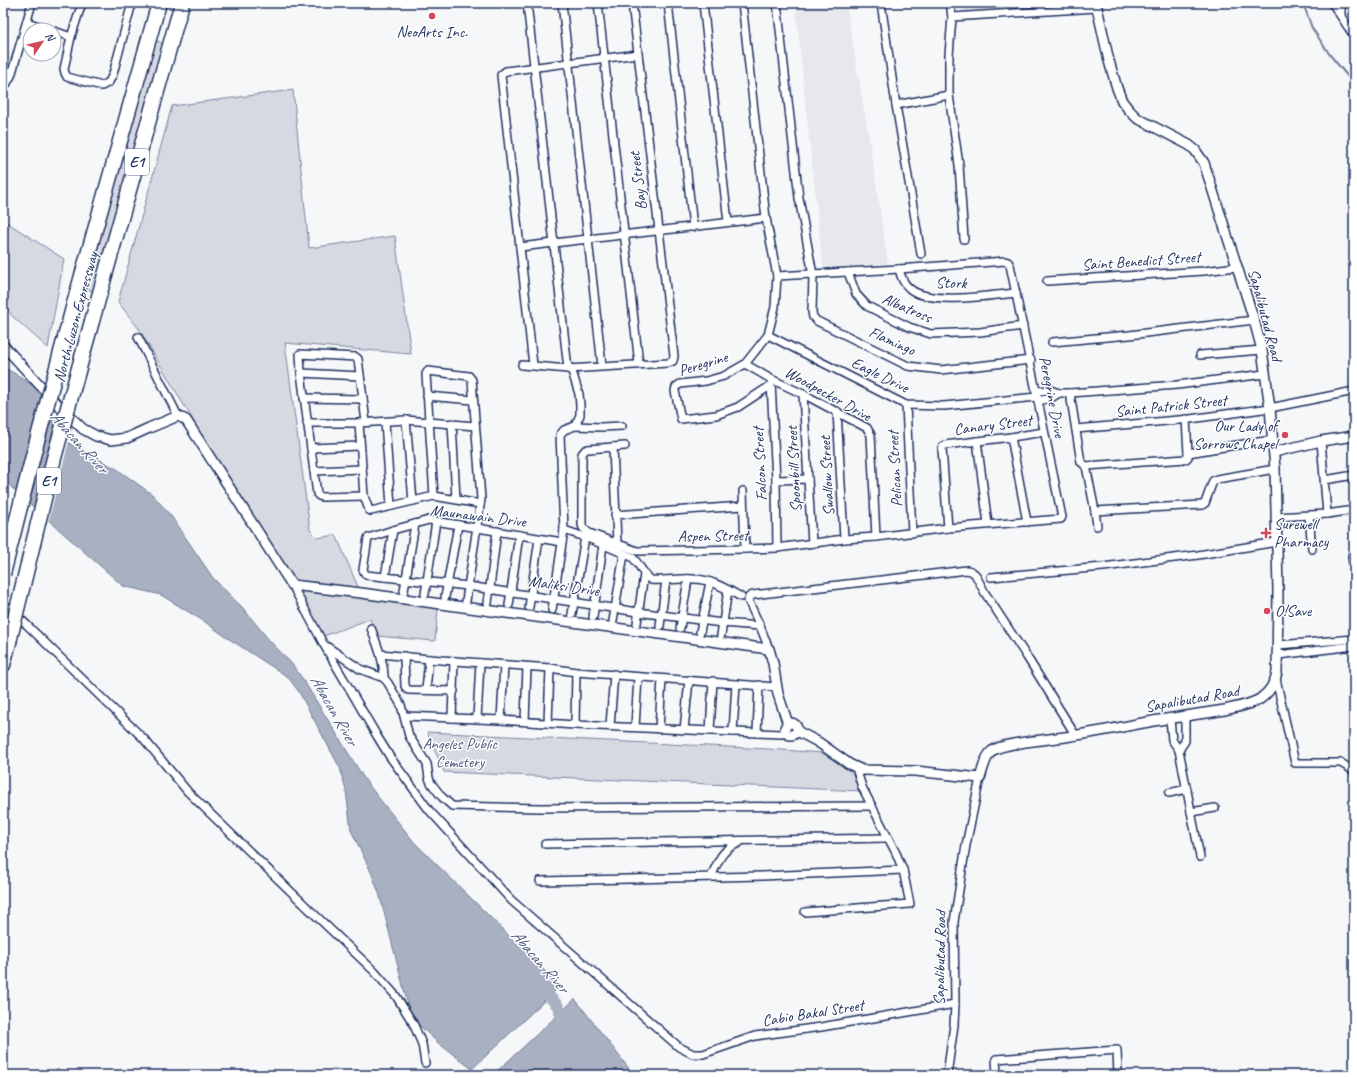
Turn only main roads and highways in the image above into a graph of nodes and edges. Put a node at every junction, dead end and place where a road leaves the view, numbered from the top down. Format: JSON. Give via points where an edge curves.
{"nodes":[{"id":1,"x":160,"y":3,"type":"edge"},
{"id":2,"x":182,"y":3,"type":"edge"},
{"id":3,"x":3,"y":574,"type":"edge"},
{"id":4,"x":3,"y":665,"type":"edge"}],
"edges":[{"from":1,"to":3,"type":"highway","name":"North Luzon Expressway","number":"E1","bridge":true,"via":[[74,304]]},
{"from":2,"to":4,"type":"highway","name":"North Luzon Expressway","number":"E1","bridge":true,"via":[[54,458]]}]}
